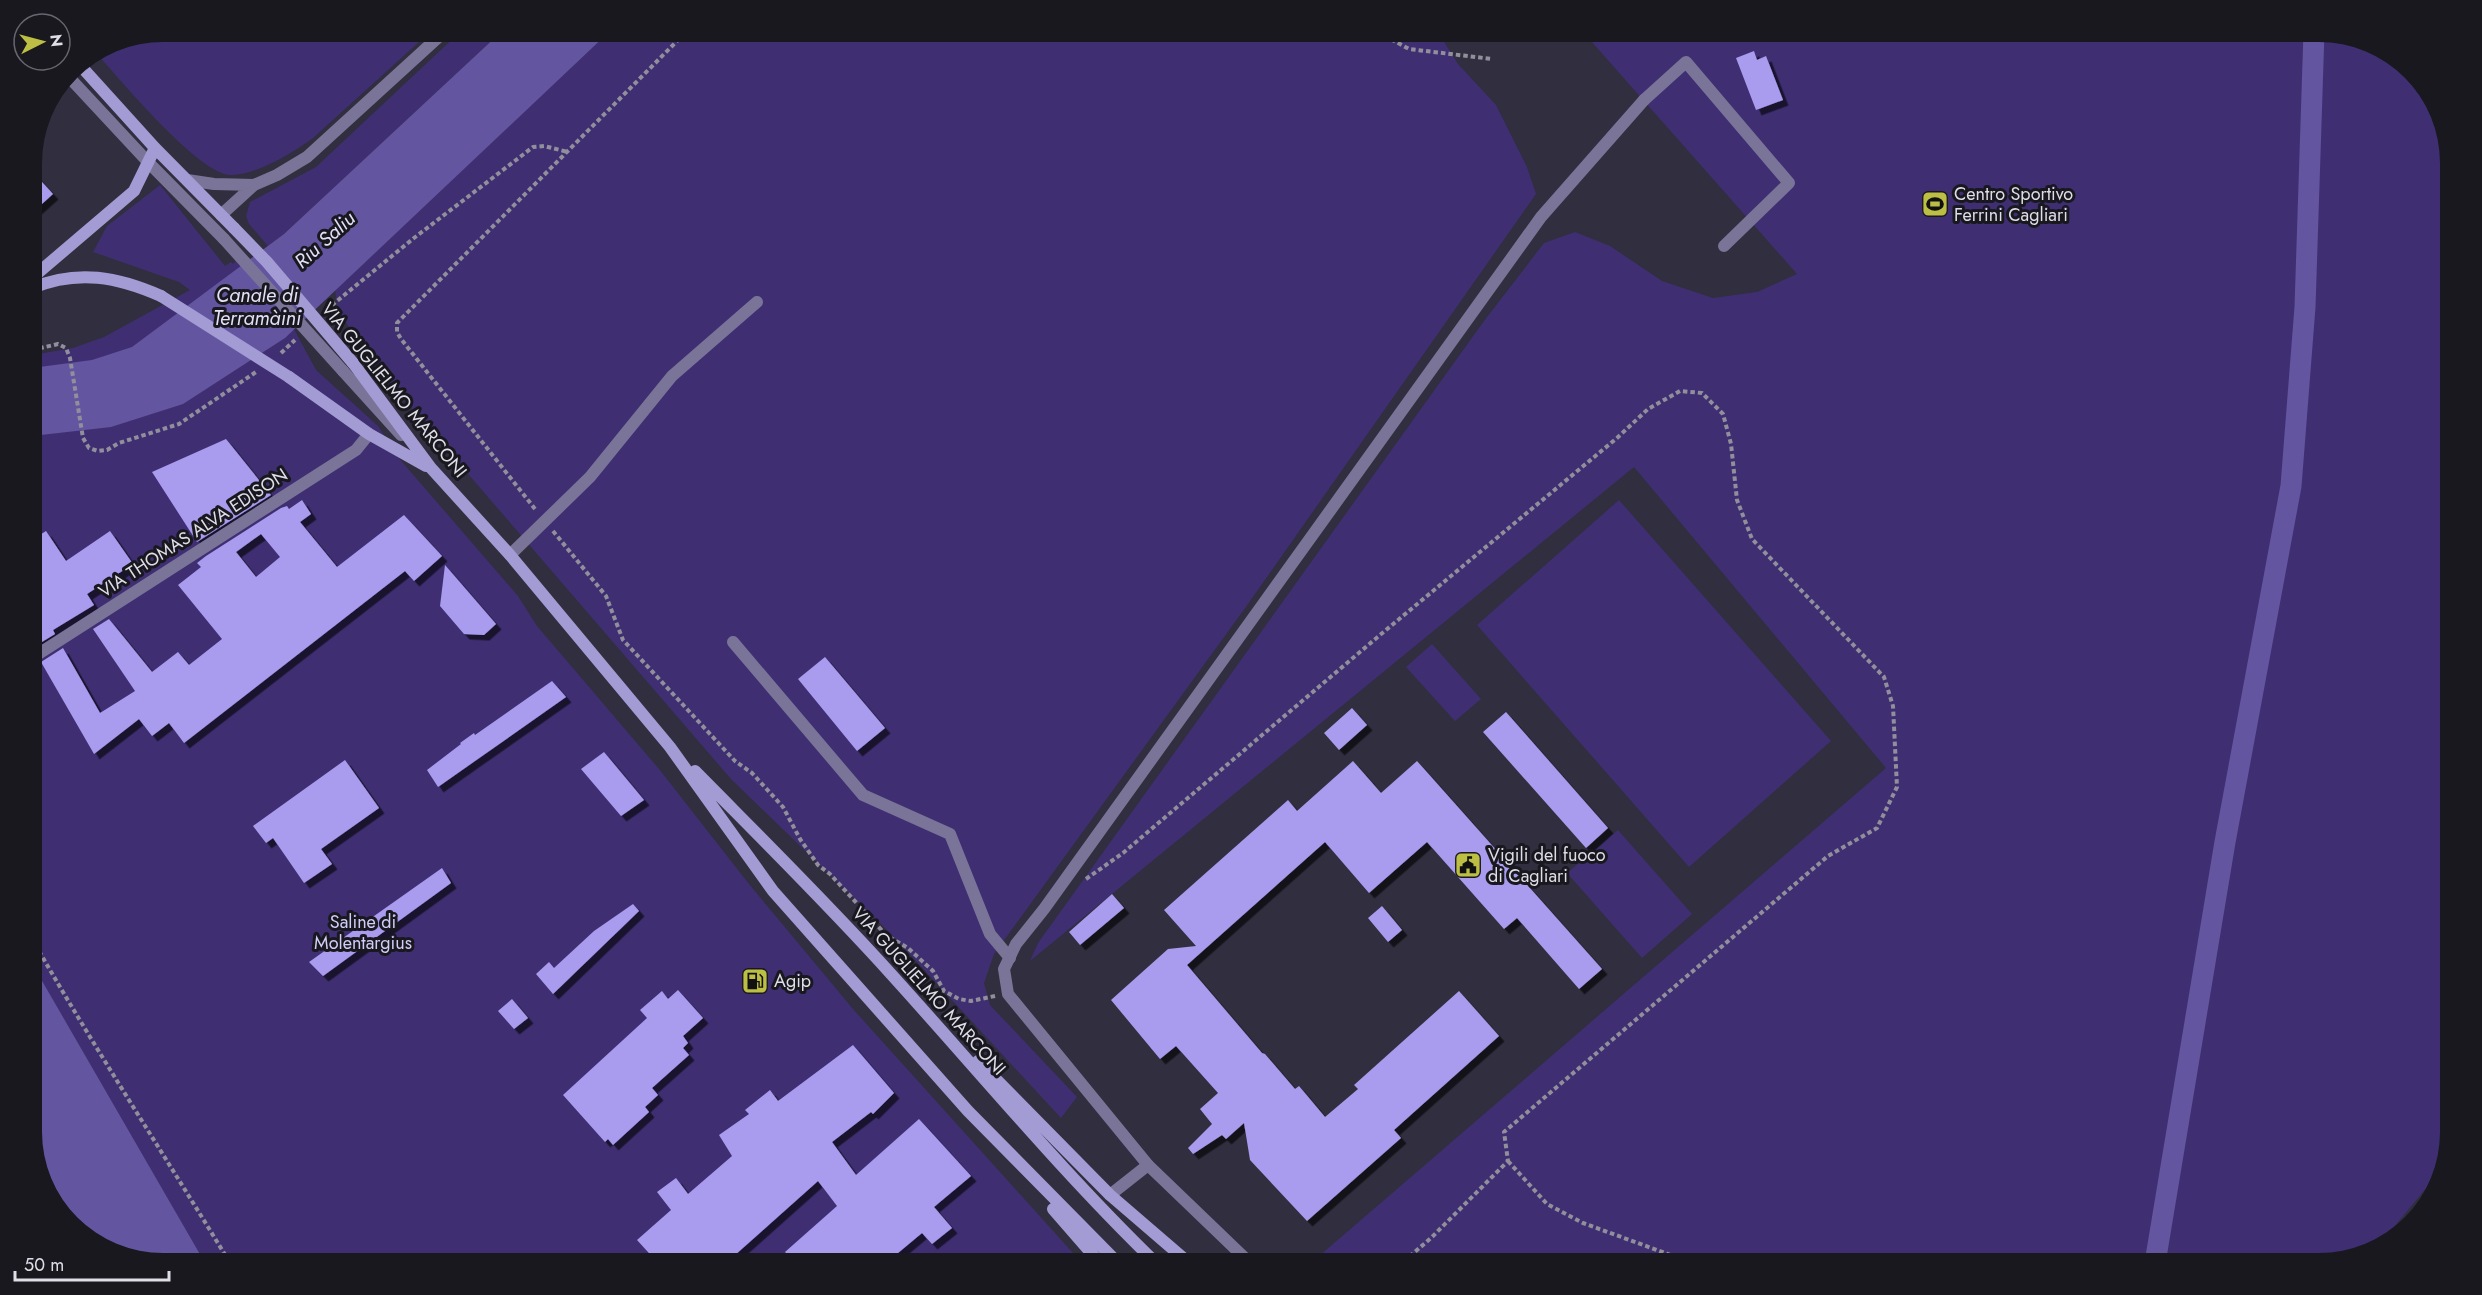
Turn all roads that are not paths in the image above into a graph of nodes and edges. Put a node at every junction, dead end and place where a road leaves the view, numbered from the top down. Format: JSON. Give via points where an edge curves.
{"nodes":[{"id":1,"x":433,"y":42,"type":"edge"},
{"id":2,"x":85,"y":70,"type":"edge"},
{"id":3,"x":73,"y":82,"type":"edge"},
{"id":4,"x":155,"y":148,"type":"junction"},
{"id":5,"x":148,"y":162,"type":"junction"},
{"id":6,"x":187,"y":180,"type":"junction"},
{"id":7,"x":254,"y":184,"type":"junction"},
{"id":8,"x":221,"y":215,"type":"junction"},
{"id":9,"x":1724,"y":246,"type":"dead end"},
{"id":10,"x":42,"y":269,"type":"edge"},
{"id":11,"x":42,"y":285,"type":"edge"},
{"id":12,"x":757,"y":302,"type":"dead end"},
{"id":13,"x":348,"y":367,"type":"junction"},
{"id":14,"x":369,"y":434,"type":"junction"},
{"id":15,"x":431,"y":468,"type":"junction"},
{"id":16,"x":510,"y":555,"type":"junction"},
{"id":17,"x":733,"y":642,"type":"dead end"},
{"id":18,"x":42,"y":652,"type":"edge"},
{"id":19,"x":670,"y":747,"type":"junction"},
{"id":20,"x":1010,"y":958,"type":"junction"},
{"id":21,"x":892,"y":975,"type":"junction"},
{"id":22,"x":968,"y":1111,"type":"junction"},
{"id":23,"x":1148,"y":1165,"type":"junction"},
{"id":24,"x":1110,"y":1195,"type":"junction"},
{"id":25,"x":1091,"y":1253,"type":"edge"},
{"id":26,"x":1108,"y":1253,"type":"edge"},
{"id":27,"x":1145,"y":1253,"type":"edge"},
{"id":28,"x":1178,"y":1253,"type":"edge"},
{"id":29,"x":1240,"y":1253,"type":"edge"}],
"edges":[{"from":1,"to":7,"type":"street","via":[[307,157],[277,176]]},
{"from":2,"to":4,"type":"main road","name":"VIA GUGLIELMO MARCONI"},
{"from":3,"to":5,"type":"street"},
{"from":4,"to":5,"type":"main road"},
{"from":4,"to":6,"type":"main road","name":"VIA GUGLIELMO MARCONI"},
{"from":5,"to":10,"type":"main road","via":[[134,191]]},
{"from":5,"to":13,"type":"street","bridge":true},
{"from":6,"to":7,"type":"street"},
{"from":6,"to":8,"type":"main road","name":"VIA GUGLIELMO MARCONI"},
{"from":7,"to":8,"type":"street"},
{"from":8,"to":13,"type":"main road","name":"VIA GUGLIELMO MARCONI","bridge":true,"via":[[267,262]]},
{"from":9,"to":20,"type":"street","via":[[1789,183],[1686,62],[1644,100],[1541,217],[1016,944]]},
{"from":11,"to":14,"type":"main road","bridge":true,"via":[[65,279],[103,277],[130,282],[161,296],[289,377]]},
{"from":12,"to":16,"type":"street","via":[[672,376],[590,477]]},
{"from":13,"to":15,"type":"main road","name":"VIA GUGLIELMO MARCONI"},
{"from":14,"to":15,"type":"main road"},
{"from":14,"to":18,"type":"street","name":"VIA THOMAS ALVA EDISON","via":[[356,450]]},
{"from":15,"to":16,"type":"main road","name":"VIA GUGLIELMO MARCONI"},
{"from":16,"to":19,"type":"main road","name":"VIA GUGLIELMO MARCONI"},
{"from":17,"to":20,"type":"street","via":[[862,795],[950,834],[990,934]]},
{"from":19,"to":21,"type":"main road","name":"VIA GUGLIELMO MARCONI","via":[[800,876]]},
{"from":19,"to":22,"type":"main road","name":"VIA GUGLIELMO MARCONI","via":[[773,891]]},
{"from":20,"to":23,"type":"street","via":[[1004,969],[1008,994]]},
{"from":21,"to":24,"type":"main road"},
{"from":21,"to":27,"type":"main road","name":"VIA GUGLIELMO MARCONI","via":[[1028,1130]]},
{"from":22,"to":25,"type":"main road"},
{"from":22,"to":26,"type":"main road","name":"VIA GUGLIELMO MARCONI"},
{"from":23,"to":24,"type":"street"},
{"from":23,"to":29,"type":"street"},
{"from":24,"to":28,"type":"main road"}]}
